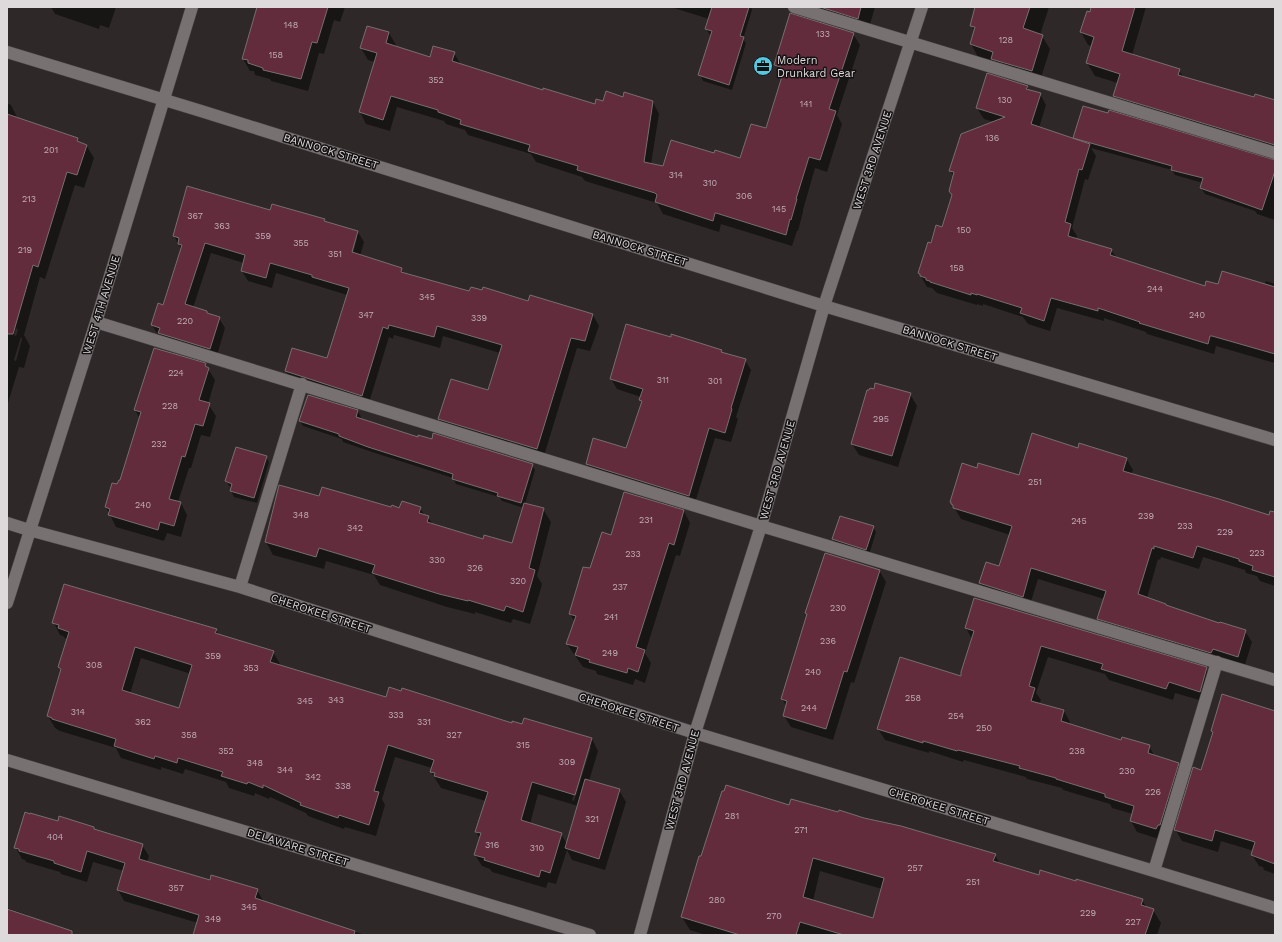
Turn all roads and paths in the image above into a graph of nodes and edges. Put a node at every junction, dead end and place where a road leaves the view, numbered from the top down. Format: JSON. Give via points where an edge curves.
{"nodes":[{"id":1,"x":192,"y":7,"type":"edge"},
{"id":2,"x":794,"y":7,"type":"edge"},
{"id":3,"x":922,"y":7,"type":"edge"},
{"id":4,"x":911,"y":43,"type":"junction"},
{"id":5,"x":7,"y":52,"type":"edge"},
{"id":6,"x":164,"y":99,"type":"junction"},
{"id":7,"x":1275,"y":153,"type":"edge"},
{"id":8,"x":824,"y":306,"type":"junction"},
{"id":9,"x":96,"y":322,"type":"junction"},
{"id":10,"x":302,"y":384,"type":"junction"},
{"id":11,"x":1275,"y":440,"type":"edge"},
{"id":12,"x":7,"y":523,"type":"edge"},
{"id":13,"x":761,"y":526,"type":"junction"},
{"id":14,"x":29,"y":530,"type":"junction"},
{"id":15,"x":240,"y":587,"type":"junction"},
{"id":16,"x":7,"y":603,"type":"edge"},
{"id":17,"x":1217,"y":662,"type":"junction"},
{"id":18,"x":1275,"y":680,"type":"edge"},
{"id":19,"x":695,"y":733,"type":"junction"},
{"id":20,"x":7,"y":760,"type":"edge"},
{"id":21,"x":1154,"y":871,"type":"junction"},
{"id":22,"x":1275,"y":908,"type":"edge"},
{"id":23,"x":590,"y":935,"type":"edge"},
{"id":24,"x":640,"y":935,"type":"edge"}],
"edges":[{"from":1,"to":6,"type":"street","name":"WEST 4TH AVENUE"},
{"from":2,"to":4,"type":"street"},
{"from":3,"to":4,"type":"street","name":"WEST 3RD AVENUE"},
{"from":4,"to":7,"type":"street"},
{"from":4,"to":8,"type":"street","name":"WEST 3RD AVENUE"},
{"from":5,"to":6,"type":"street","name":"BANNOCK STREET"},
{"from":6,"to":8,"type":"street","name":"BANNOCK STREET"},
{"from":6,"to":9,"type":"street","name":"WEST 4TH AVENUE"},
{"from":8,"to":11,"type":"street","name":"BANNOCK STREET"},
{"from":8,"to":13,"type":"street","name":"WEST 3RD AVENUE"},
{"from":9,"to":10,"type":"street"},
{"from":9,"to":14,"type":"street","name":"WEST 4TH AVENUE"},
{"from":10,"to":13,"type":"street"},
{"from":10,"to":15,"type":"street"},
{"from":12,"to":14,"type":"street","name":"CHEROKEE STREET"},
{"from":13,"to":17,"type":"street"},
{"from":13,"to":19,"type":"street","name":"WEST 3RD AVENUE"},
{"from":14,"to":15,"type":"street","name":"CHEROKEE STREET"},
{"from":14,"to":16,"type":"street","name":"WEST 4TH AVENUE"},
{"from":15,"to":19,"type":"street","name":"CHEROKEE STREET"},
{"from":17,"to":18,"type":"street"},
{"from":17,"to":21,"type":"street"},
{"from":19,"to":21,"type":"street","name":"CHEROKEE STREET"},
{"from":19,"to":24,"type":"street","name":"WEST 3RD AVENUE"},
{"from":20,"to":23,"type":"street","name":"DELAWARE STREET"},
{"from":21,"to":22,"type":"street","name":"CHEROKEE STREET"}]}
